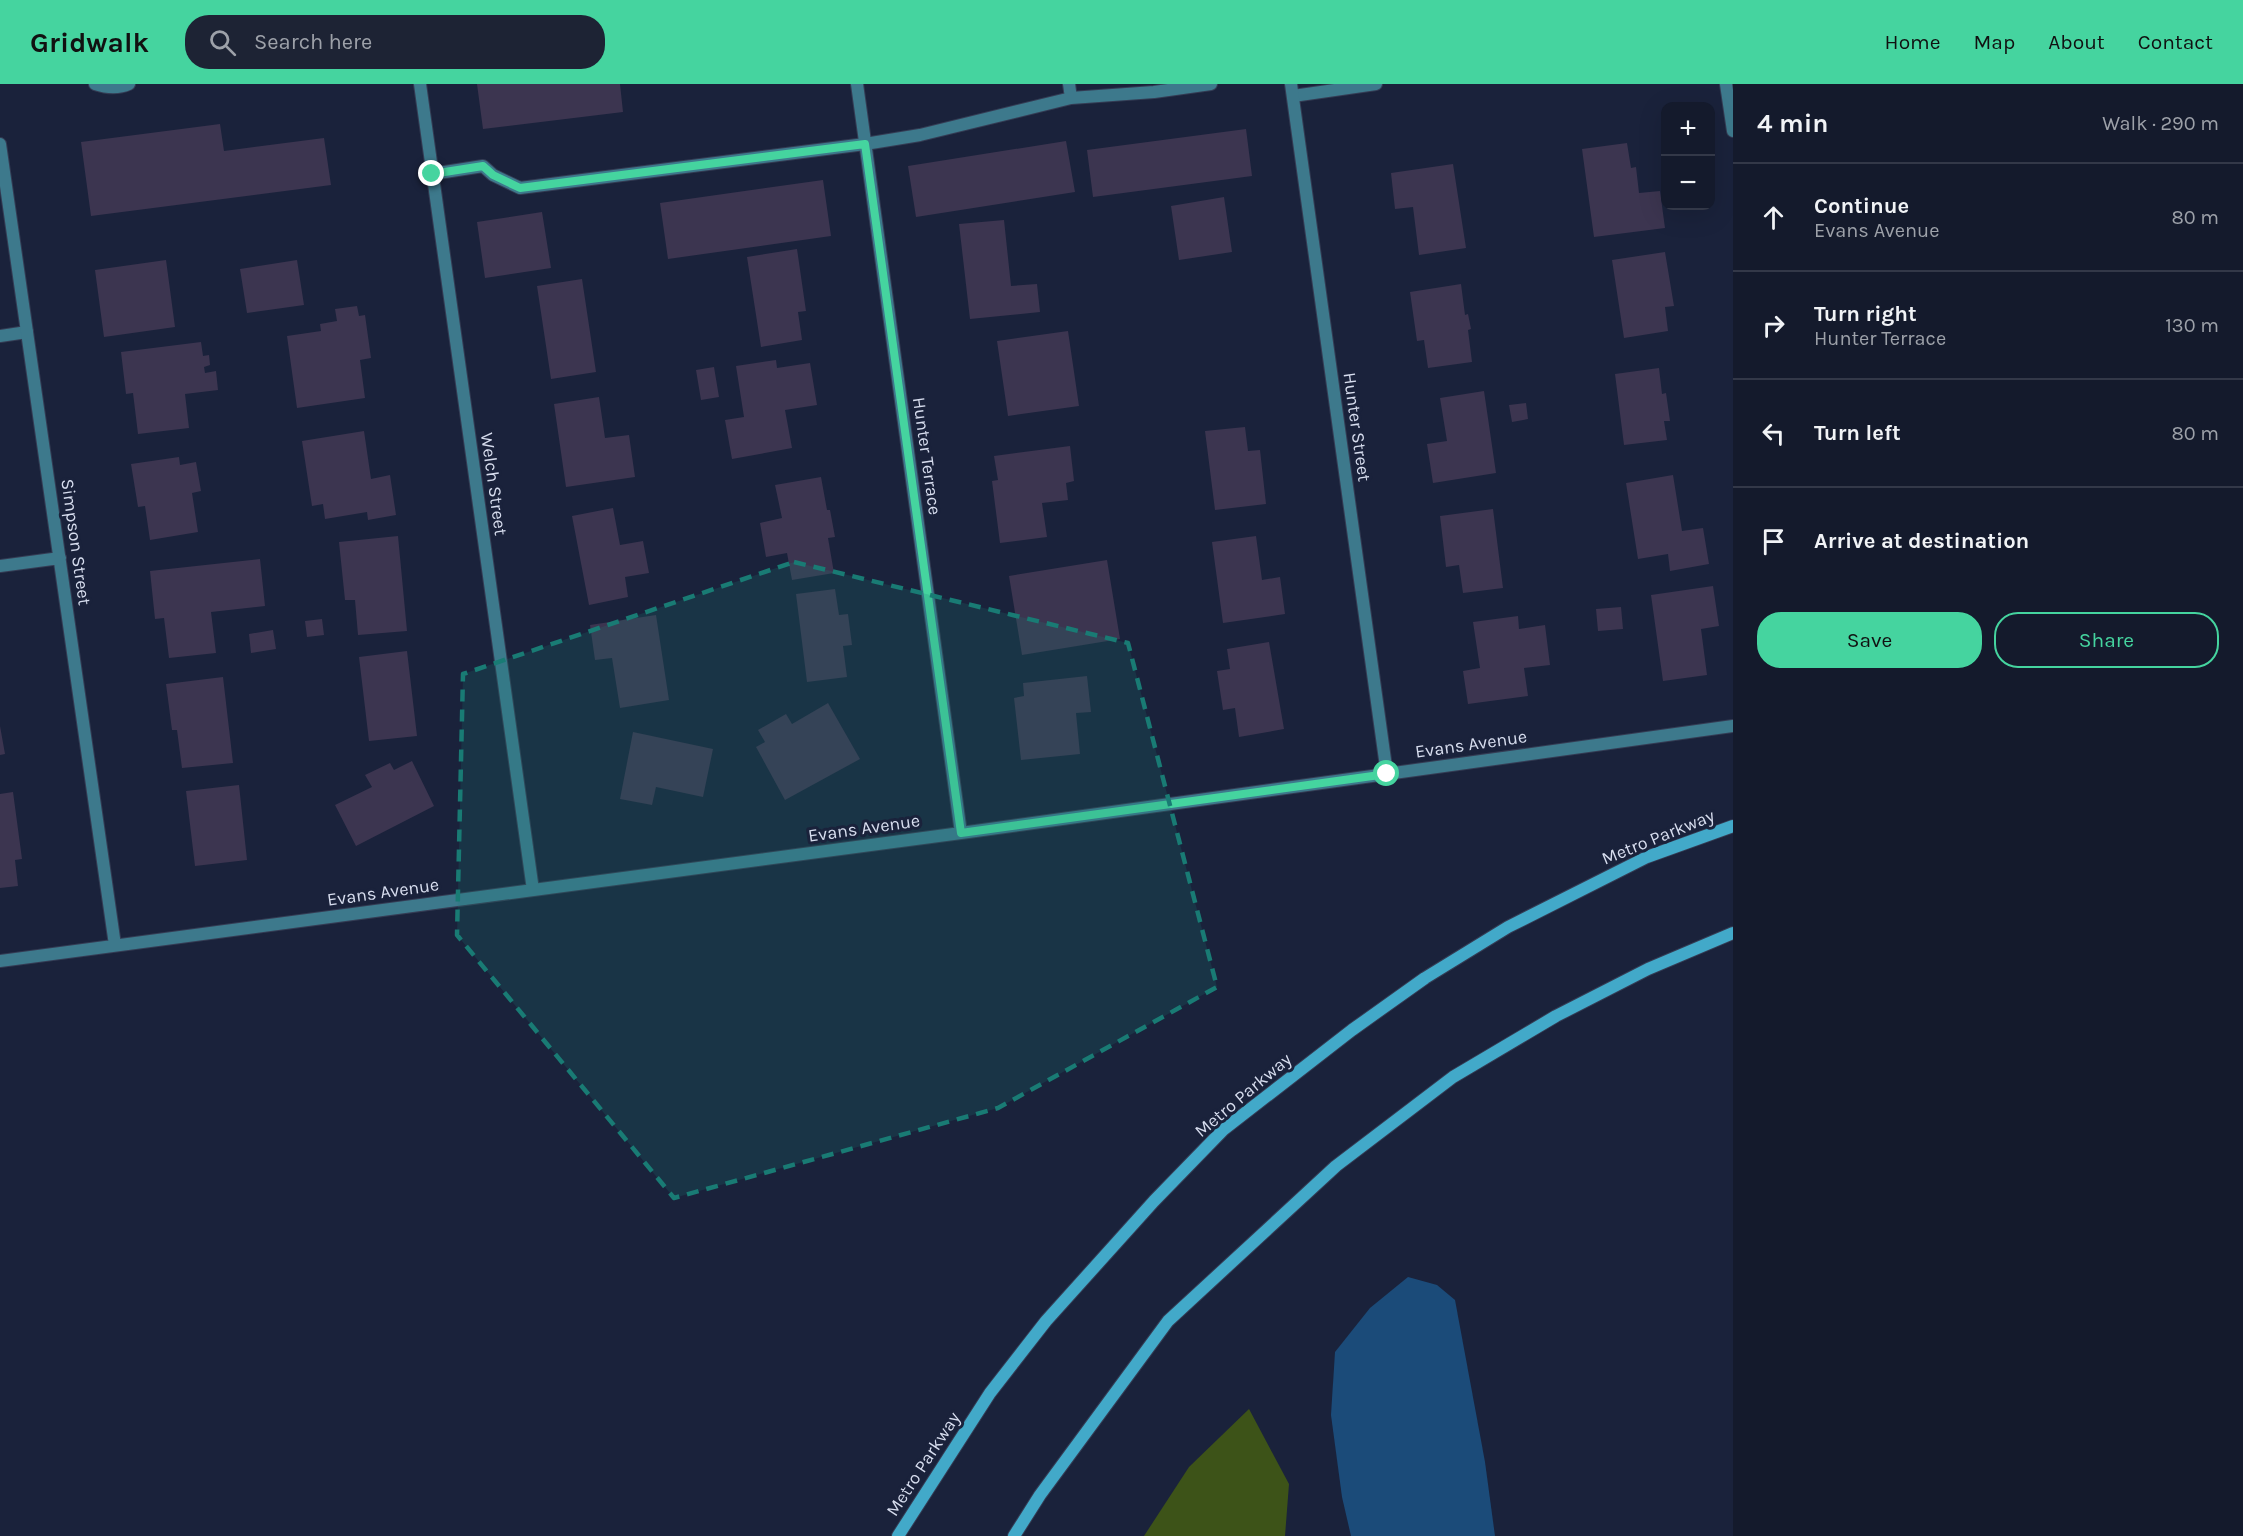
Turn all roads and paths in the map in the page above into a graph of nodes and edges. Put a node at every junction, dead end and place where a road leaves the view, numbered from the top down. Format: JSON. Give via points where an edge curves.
{"nodes":[{"id":1,"x":95,"y":84,"type":"edge"},
{"id":2,"x":129,"y":84,"type":"edge"},
{"id":3,"x":420,"y":84,"type":"edge"},
{"id":4,"x":857,"y":84,"type":"edge"},
{"id":5,"x":1069,"y":84,"type":"edge"},
{"id":6,"x":1211,"y":84,"type":"edge"},
{"id":7,"x":1376,"y":84,"type":"edge"},
{"id":8,"x":1726,"y":84,"type":"edge"},
{"id":9,"x":1292,"y":90,"type":"edge"},
{"id":10,"x":1071,"y":98,"type":"junction"},
{"id":11,"x":1733,"y":131,"type":"edge"},
{"id":12,"x":865,"y":144,"type":"junction"},
{"id":13,"x":0,"y":147,"type":"edge"},
{"id":14,"x":432,"y":174,"type":"junction"},
{"id":15,"x":27,"y":332,"type":"junction"},
{"id":16,"x":0,"y":336,"type":"edge"},
{"id":17,"x":60,"y":558,"type":"junction"},
{"id":18,"x":0,"y":566,"type":"edge"},
{"id":19,"x":1733,"y":726,"type":"edge"},
{"id":20,"x":1387,"y":774,"type":"junction"},
{"id":21,"x":1733,"y":826,"type":"edge"},
{"id":22,"x":961,"y":833,"type":"junction"},
{"id":23,"x":533,"y":890,"type":"junction"},
{"id":24,"x":1733,"y":933,"type":"edge"},
{"id":25,"x":115,"y":945,"type":"junction"},
{"id":26,"x":0,"y":961,"type":"edge"},
{"id":27,"x":898,"y":1536,"type":"edge"},
{"id":28,"x":1014,"y":1536,"type":"edge"}],
"edges":[{"from":1,"to":2,"type":"street"},
{"from":3,"to":14,"type":"street","name":"Welch Street"},
{"from":4,"to":12,"type":"street","name":"Hunter Terrace"},
{"from":5,"to":10,"type":"street"},
{"from":6,"to":10,"type":"street"},
{"from":7,"to":9,"type":"street"},
{"from":8,"to":11,"type":"street"},
{"from":9,"to":20,"type":"street","name":"Hunter Street"},
{"from":10,"to":12,"type":"street","via":[[920,135]]},
{"from":12,"to":14,"type":"street","via":[[520,188],[483,166]]},
{"from":12,"to":22,"type":"street","name":"Hunter Terrace"},
{"from":13,"to":15,"type":"street","name":"Simpson Street"},
{"from":14,"to":23,"type":"street","name":"Welch Street"},
{"from":15,"to":16,"type":"street"},
{"from":15,"to":17,"type":"street","name":"Simpson Street"},
{"from":17,"to":18,"type":"street"},
{"from":17,"to":25,"type":"street","name":"Simpson Street"},
{"from":19,"to":20,"type":"street","name":"Evans Avenue"},
{"from":20,"to":22,"type":"street","name":"Evans Avenue"},
{"from":21,"to":27,"type":"main road","name":"Metro Parkway","via":[[1647,857],[1508,927],[1425,978],[1223,1130],[1046,1322],[990,1393]]},
{"from":22,"to":23,"type":"street","name":"Evans Avenue"},
{"from":23,"to":25,"type":"street","name":"Evans Avenue"},
{"from":24,"to":28,"type":"main road","via":[[1648,969],[1537,1027],[1453,1077],[1336,1166],[1168,1321]]},
{"from":25,"to":26,"type":"street","name":"Evans Avenue"}]}
